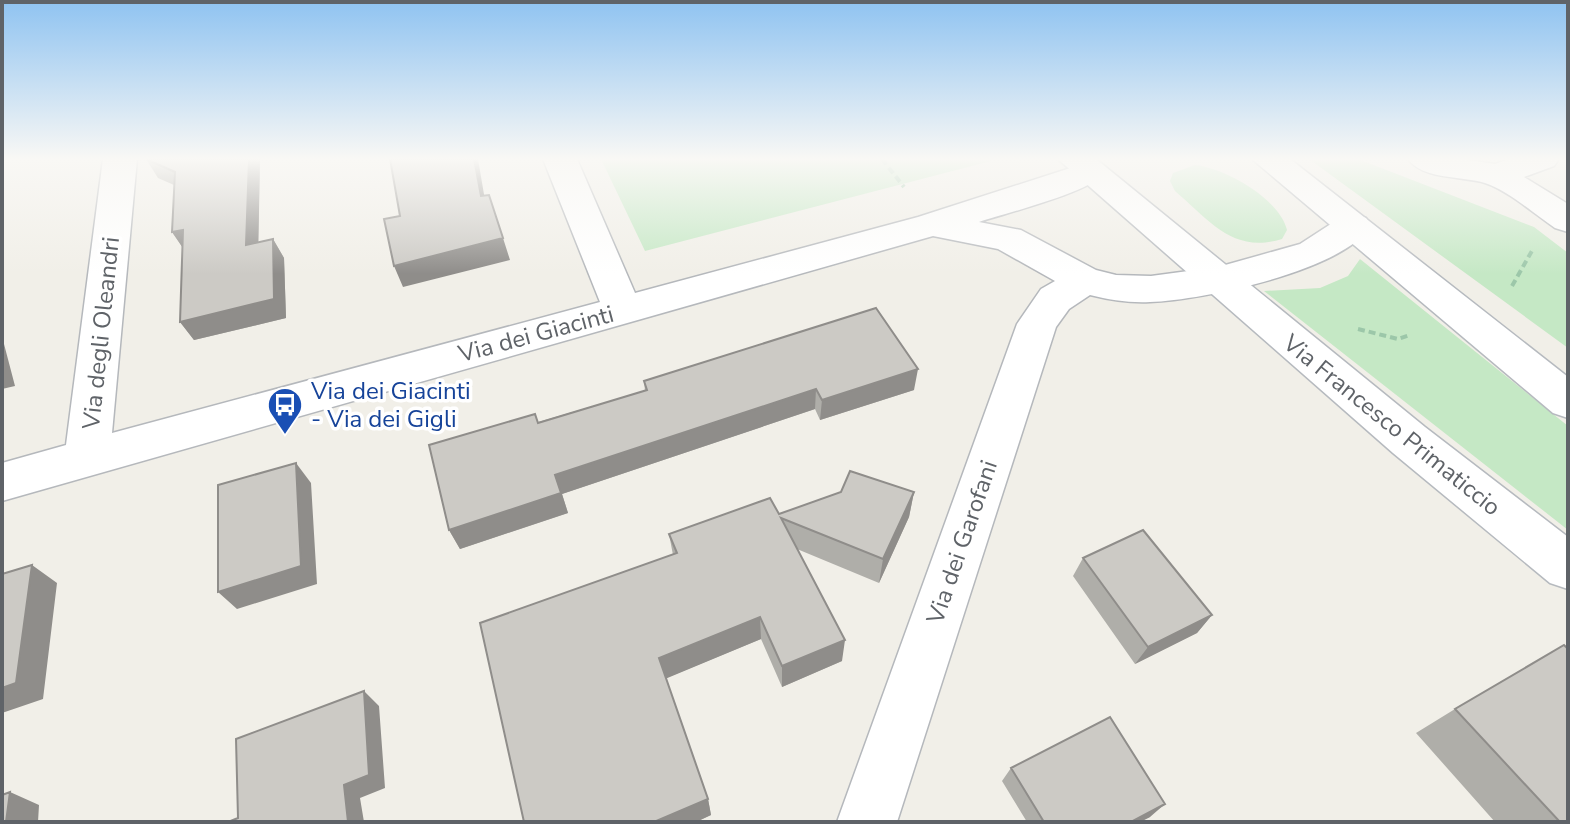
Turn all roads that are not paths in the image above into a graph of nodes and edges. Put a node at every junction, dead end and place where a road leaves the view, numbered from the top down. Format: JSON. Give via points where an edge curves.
{"nodes":[{"id":1,"x":116,"y":197,"type":"edge"},
{"id":2,"x":576,"y":197,"type":"edge"},
{"id":3,"x":1002,"y":197,"type":"edge"},
{"id":4,"x":1120,"y":197,"type":"edge"},
{"id":5,"x":1317,"y":197,"type":"edge"},
{"id":6,"x":1532,"y":197,"type":"edge"},
{"id":7,"x":1568,"y":220,"type":"edge"},
{"id":8,"x":931,"y":225,"type":"junction"},
{"id":9,"x":1353,"y":226,"type":"junction"},
{"id":10,"x":1084,"y":280,"type":"junction"},
{"id":11,"x":1218,"y":280,"type":"junction"},
{"id":12,"x":623,"y":310,"type":"junction"},
{"id":13,"x":1568,"y":401,"type":"edge"},
{"id":14,"x":87,"y":459,"type":"junction"},
{"id":15,"x":2,"y":482,"type":"edge"},
{"id":16,"x":1568,"y":567,"type":"edge"},
{"id":17,"x":867,"y":822,"type":"edge"}],
"edges":[{"from":1,"to":14,"type":"street","name":"Via degli Oleandri"},
{"from":2,"to":12,"type":"street"},
{"from":3,"to":8,"type":"street","name":"Via dei Giacinti"},
{"from":4,"to":11,"type":"street","name":"Via Francesco Primaticcio"},
{"from":5,"to":9,"type":"street"},
{"from":6,"to":7,"type":"street"},
{"from":8,"to":10,"type":"street","via":[[1008,239]]},
{"from":8,"to":12,"type":"street","name":"Via dei Giacinti"},
{"from":9,"to":11,"type":"street","via":[[1313,253]]},
{"from":9,"to":13,"type":"street"},
{"from":10,"to":11,"type":"street","via":[[1151,289]]},
{"from":10,"to":17,"type":"street","name":"Via dei Garofani","via":[[1055,299],[1037,324]]},
{"from":11,"to":16,"type":"street","name":"Via Francesco Primaticcio"},
{"from":12,"to":14,"type":"street","name":"Via dei Giacinti"},
{"from":14,"to":15,"type":"street","name":"Via dei Giacinti"}]}
